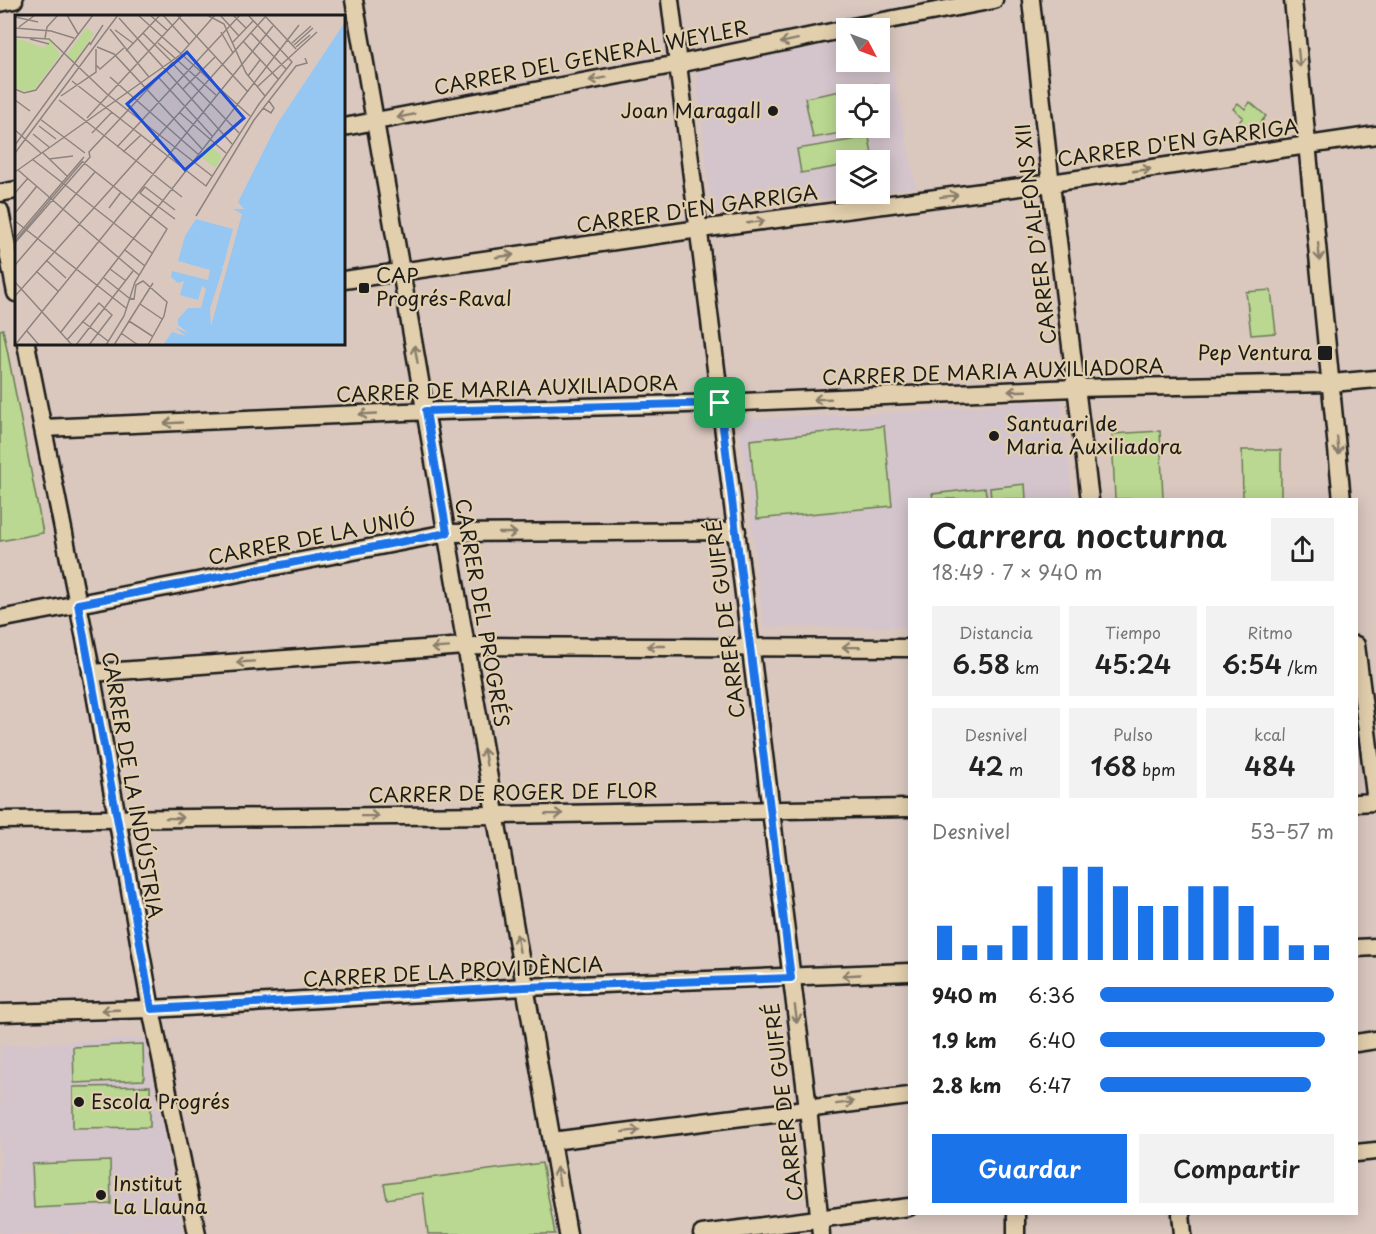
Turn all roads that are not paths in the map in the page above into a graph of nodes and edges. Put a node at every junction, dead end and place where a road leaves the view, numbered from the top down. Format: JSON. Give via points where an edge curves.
{"nodes":[{"id":1,"x":14,"y":0,"type":"edge"},
{"id":2,"x":354,"y":0,"type":"edge"},
{"id":3,"x":670,"y":0,"type":"edge"},
{"id":4,"x":994,"y":0,"type":"edge"},
{"id":5,"x":1031,"y":0,"type":"edge"},
{"id":6,"x":1293,"y":0,"type":"edge"},
{"id":7,"x":0,"y":3,"type":"edge"},
{"id":8,"x":890,"y":20,"type":"edge"},
{"id":9,"x":836,"y":31,"type":"edge"},
{"id":10,"x":678,"y":64,"type":"junction"},
{"id":11,"x":375,"y":122,"type":"junction"},
{"id":12,"x":345,"y":127,"type":"edge"},
{"id":13,"x":1376,"y":135,"type":"edge"},
{"id":14,"x":1307,"y":146,"type":"junction"},
{"id":15,"x":1051,"y":183,"type":"junction"},
{"id":16,"x":15,"y":190,"type":"edge"},
{"id":17,"x":0,"y":193,"type":"edge"},
{"id":18,"x":0,"y":211,"type":"edge"},
{"id":19,"x":698,"y":229,"type":"junction"},
{"id":20,"x":402,"y":270,"type":"junction"},
{"id":21,"x":345,"y":280,"type":"edge"},
{"id":22,"x":15,"y":288,"type":"edge"},
{"id":23,"x":26,"y":345,"type":"edge"},
{"id":24,"x":1376,"y":380,"type":"edge"},
{"id":25,"x":1332,"y":383,"type":"junction"},
{"id":26,"x":1075,"y":388,"type":"junction"},
{"id":27,"x":720,"y":403,"type":"junction"},
{"id":28,"x":426,"y":411,"type":"junction"},
{"id":29,"x":43,"y":428,"type":"junction"},
{"id":30,"x":1090,"y":498,"type":"edge"},
{"id":31,"x":1342,"y":498,"type":"edge"},
{"id":32,"x":737,"y":531,"type":"junction"},
{"id":33,"x":447,"y":533,"type":"junction"},
{"id":34,"x":78,"y":604,"type":"junction"},
{"id":35,"x":0,"y":620,"type":"edge"},
{"id":36,"x":465,"y":646,"type":"junction"},
{"id":37,"x":751,"y":646,"type":"junction"},
{"id":38,"x":908,"y":648,"type":"edge"},
{"id":39,"x":1358,"y":661,"type":"edge"},
{"id":40,"x":91,"y":673,"type":"junction"},
{"id":41,"x":1376,"y":802,"type":"edge"},
{"id":42,"x":1358,"y":803,"type":"edge"},
{"id":43,"x":908,"y":808,"type":"edge"},
{"id":44,"x":770,"y":810,"type":"junction"},
{"id":45,"x":496,"y":815,"type":"junction"},
{"id":46,"x":117,"y":818,"type":"junction"},
{"id":47,"x":0,"y":820,"type":"edge"},
{"id":48,"x":1376,"y":947,"type":"edge"},
{"id":49,"x":1358,"y":948,"type":"edge"},
{"id":50,"x":908,"y":972,"type":"edge"},
{"id":51,"x":791,"y":978,"type":"junction"},
{"id":52,"x":525,"y":987,"type":"junction"},
{"id":53,"x":152,"y":1009,"type":"junction"},
{"id":54,"x":0,"y":1013,"type":"edge"},
{"id":55,"x":1376,"y":1040,"type":"edge"},
{"id":56,"x":1358,"y":1043,"type":"edge"},
{"id":57,"x":908,"y":1096,"type":"edge"},
{"id":58,"x":808,"y":1108,"type":"junction"},
{"id":59,"x":552,"y":1141,"type":"junction"},
{"id":60,"x":1376,"y":1151,"type":"edge"},
{"id":61,"x":1358,"y":1154,"type":"edge"},
{"id":62,"x":908,"y":1207,"type":"edge"},
{"id":63,"x":1016,"y":1215,"type":"edge"},
{"id":64,"x":1181,"y":1215,"type":"edge"},
{"id":65,"x":820,"y":1226,"type":"edge"},
{"id":66,"x":197,"y":1234,"type":"edge"},
{"id":67,"x":568,"y":1234,"type":"edge"},
{"id":68,"x":702,"y":1234,"type":"edge"},
{"id":69,"x":1016,"y":1234,"type":"edge"},
{"id":70,"x":1183,"y":1234,"type":"edge"}],
"edges":[{"from":1,"to":7,"type":"street"},
{"from":2,"to":11,"type":"street","name":"CARRER DEL PROGRÉS"},
{"from":3,"to":10,"type":"street","name":"CARRER DE GUIFRÉ"},
{"from":4,"to":8,"type":"street","name":"CARRER DEL GENERAL WEYLER"},
{"from":5,"to":15,"type":"street","name":"CARRER D'ALFONS XII"},
{"from":6,"to":14,"type":"street","one_way":true},
{"from":9,"to":10,"type":"street","name":"CARRER DEL GENERAL WEYLER","one_way":true},
{"from":10,"to":11,"type":"street","name":"CARRER DEL GENERAL WEYLER","one_way":true},
{"from":10,"to":19,"type":"street","name":"CARRER DE GUIFRÉ"},
{"from":11,"to":12,"type":"street","name":"CARRER DEL GENERAL WEYLER"},
{"from":11,"to":20,"type":"street","name":"CARRER DEL PROGRÉS"},
{"from":13,"to":14,"type":"street","name":"CARRER D'EN GARRIGA"},
{"from":15,"to":14,"type":"street","name":"CARRER D'EN GARRIGA","one_way":true},
{"from":14,"to":25,"type":"street","one_way":true},
{"from":19,"to":15,"type":"street","name":"CARRER D'EN GARRIGA","one_way":true},
{"from":15,"to":26,"type":"street","name":"CARRER D'ALFONS XII"},
{"from":16,"to":17,"type":"street"},
{"from":18,"to":22,"type":"street"},
{"from":20,"to":19,"type":"street","name":"CARRER D'EN GARRIGA","one_way":true},
{"from":19,"to":27,"type":"street","name":"CARRER DE GUIFRÉ"},
{"from":20,"to":21,"type":"street","name":"CARRER D'EN GARRIGA"},
{"from":28,"to":20,"type":"street","name":"CARRER DEL PROGRÉS","one_way":true},
{"from":23,"to":29,"type":"street","name":"CARRER DE LA INDÚSTRIA"},
{"from":24,"to":25,"type":"street","name":"CARRER DE MARIA AUXILIADORA"},
{"from":25,"to":26,"type":"street","name":"CARRER DE MARIA AUXILIADORA"},
{"from":25,"to":31,"type":"street","one_way":true},
{"from":26,"to":27,"type":"street","name":"CARRER DE MARIA AUXILIADORA","one_way":true},
{"from":26,"to":30,"type":"street","name":"CARRER D'ALFONS XII"},
{"from":27,"to":28,"type":"street","name":"CARRER DE MARIA AUXILIADORA"},
{"from":27,"to":32,"type":"street","name":"CARRER DE GUIFRÉ"},
{"from":28,"to":29,"type":"street","name":"CARRER DE MARIA AUXILIADORA","one_way":true},
{"from":28,"to":33,"type":"street","name":"CARRER DEL PROGRÉS"},
{"from":29,"to":34,"type":"street","name":"CARRER DE LA INDÚSTRIA"},
{"from":33,"to":32,"type":"street","name":"CARRER DE LA UNIÓ","one_way":true},
{"from":32,"to":37,"type":"street","name":"CARRER DE GUIFRÉ"},
{"from":33,"to":34,"type":"street","name":"CARRER DE LA UNIÓ"},
{"from":33,"to":36,"type":"street","name":"CARRER DEL PROGRÉS"},
{"from":34,"to":35,"type":"street","name":"CARRER DE LA UNIÓ"},
{"from":34,"to":40,"type":"street","name":"CARRER DE LA INDÚSTRIA"},
{"from":37,"to":36,"type":"street","one_way":true},
{"from":36,"to":40,"type":"street","one_way":true},
{"from":45,"to":36,"type":"street","name":"CARRER DEL PROGRÉS","one_way":true},
{"from":38,"to":37,"type":"street","one_way":true},
{"from":37,"to":44,"type":"street","name":"CARRER DE GUIFRÉ"},
{"from":39,"to":41,"type":"street"},
{"from":40,"to":46,"type":"street","name":"CARRER DE LA INDÚSTRIA"},
{"from":41,"to":42,"type":"street"},
{"from":43,"to":44,"type":"street","name":"CARRER DE ROGER DE FLOR"},
{"from":45,"to":44,"type":"street","name":"CARRER DE ROGER DE FLOR","one_way":true},
{"from":44,"to":51,"type":"street","name":"CARRER DE GUIFRÉ"},
{"from":46,"to":45,"type":"street","name":"CARRER DE ROGER DE FLOR","one_way":true},
{"from":52,"to":45,"type":"street","name":"CARRER DEL PROGRÉS","one_way":true},
{"from":46,"to":47,"type":"street","name":"CARRER DE ROGER DE FLOR"},
{"from":46,"to":53,"type":"street","name":"CARRER DE LA INDÚSTRIA"},
{"from":48,"to":49,"type":"street"},
{"from":50,"to":51,"type":"street","name":"CARRER DE LA PROVIDÈNCIA","one_way":true},
{"from":51,"to":52,"type":"street","name":"CARRER DE LA PROVIDÈNCIA"},
{"from":51,"to":58,"type":"street","name":"CARRER DE GUIFRÉ","one_way":true},
{"from":52,"to":53,"type":"street","name":"CARRER DE LA PROVIDÈNCIA"},
{"from":52,"to":59,"type":"street","name":"CARRER DEL PROGRÉS"},
{"from":53,"to":54,"type":"street","name":"CARRER DE LA PROVIDÈNCIA","one_way":true},
{"from":53,"to":66,"type":"street","name":"CARRER DE LA INDÚSTRIA"},
{"from":55,"to":56,"type":"street"},
{"from":58,"to":57,"type":"street","one_way":true},
{"from":59,"to":58,"type":"street","one_way":true},
{"from":58,"to":65,"type":"street","name":"CARRER DE GUIFRÉ"},
{"from":67,"to":59,"type":"street","name":"CARRER DEL PROGRÉS","one_way":true},
{"from":60,"to":61,"type":"street"},
{"from":62,"to":65,"type":"street"},
{"from":63,"to":69,"type":"street"},
{"from":64,"to":70,"type":"street"},
{"from":65,"to":68,"type":"street"}]}
